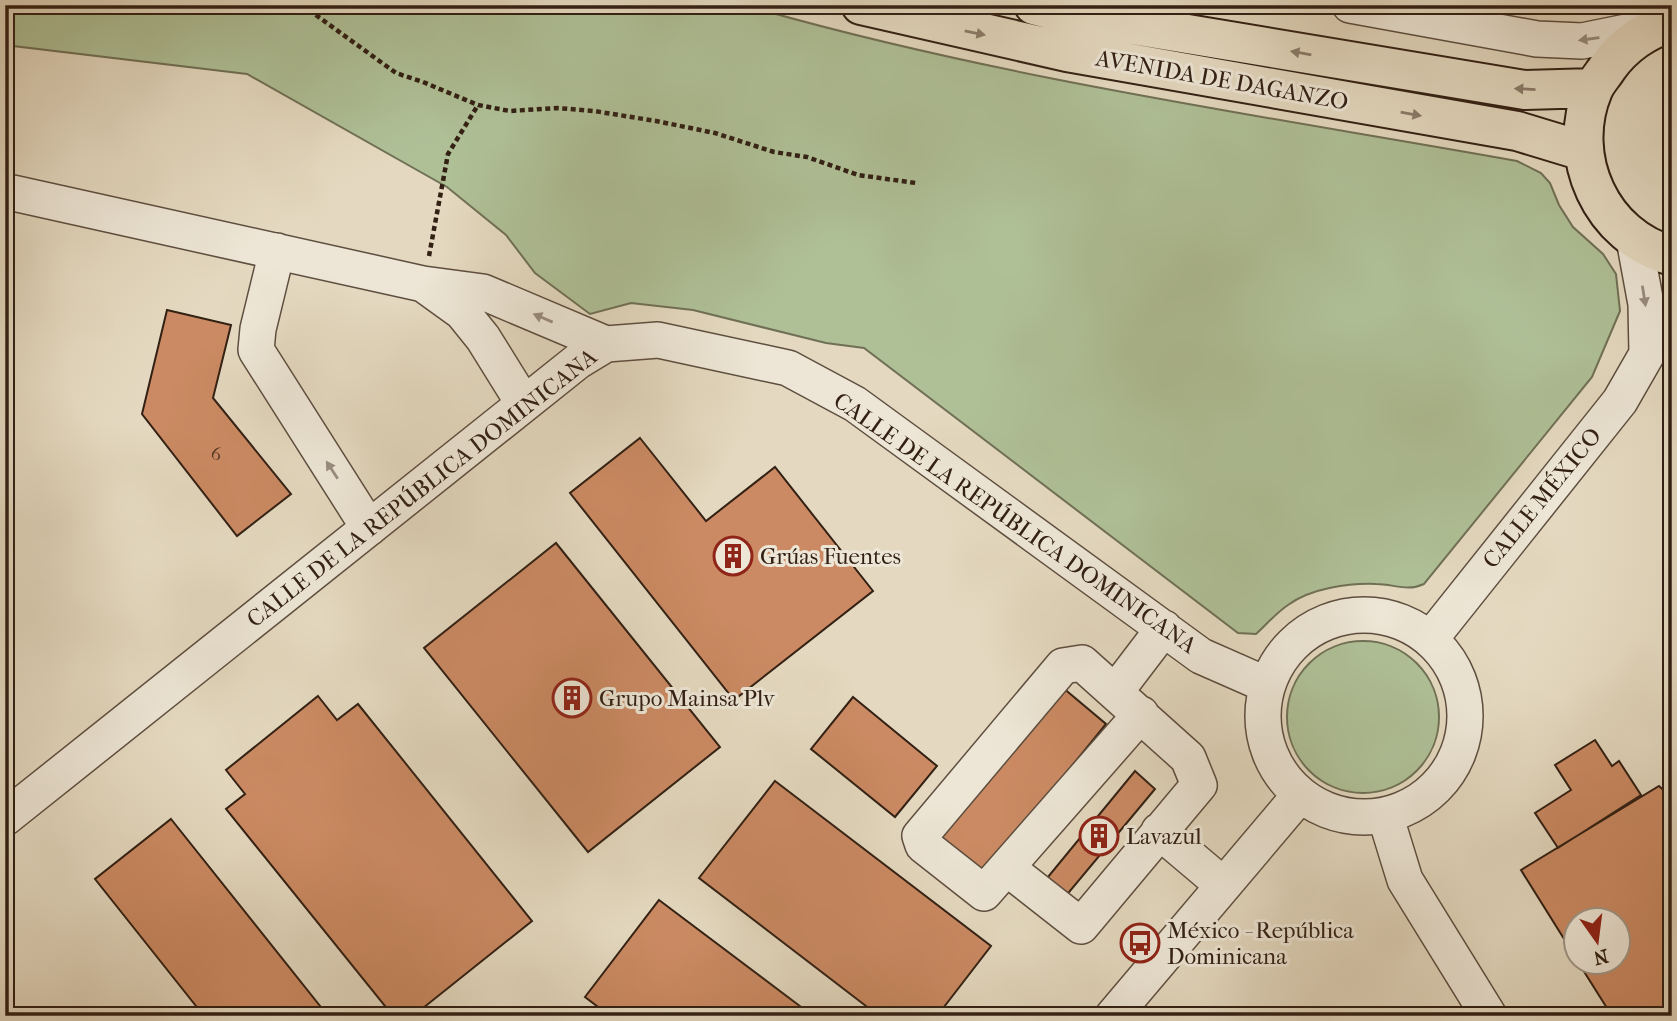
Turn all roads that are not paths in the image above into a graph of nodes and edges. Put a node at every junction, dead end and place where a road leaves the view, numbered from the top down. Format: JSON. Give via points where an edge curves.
{"nodes":[{"id":1,"x":861,"y":5,"type":"edge"},
{"id":2,"x":1034,"y":5,"type":"edge"},
{"id":3,"x":1350,"y":5,"type":"edge"},
{"id":4,"x":1664,"y":25,"type":"edge"},
{"id":5,"x":1594,"y":88,"type":"junction"},
{"id":6,"x":1583,"y":151,"type":"junction"},
{"id":7,"x":5,"y":194,"type":"edge"},
{"id":8,"x":1633,"y":239,"type":"junction"},
{"id":9,"x":277,"y":251,"type":"junction"},
{"id":10,"x":1672,"y":256,"type":"edge"},
{"id":11,"x":423,"y":284,"type":"junction"},
{"id":12,"x":1672,"y":320,"type":"edge"},
{"id":13,"x":606,"y":344,"type":"junction"},
{"id":14,"x":1647,"y":354,"type":"junction"},
{"id":15,"x":524,"y":404,"type":"junction"},
{"id":16,"x":369,"y":528,"type":"junction"},
{"id":17,"x":1164,"y":628,"type":"junction"},
{"id":18,"x":1431,"y":638,"type":"junction"},
{"id":19,"x":1267,"y":685,"type":"junction"},
{"id":20,"x":1116,"y":691,"type":"junction"},
{"id":21,"x":1141,"y":714,"type":"junction"},
{"id":22,"x":1300,"y":794,"type":"junction"},
{"id":23,"x":1385,"y":815,"type":"junction"},
{"id":24,"x":5,"y":818,"type":"edge"},
{"id":25,"x":1159,"y":831,"type":"junction"},
{"id":26,"x":1007,"y":868,"type":"junction"},
{"id":27,"x":1223,"y":885,"type":"junction"},
{"id":28,"x":1113,"y":1016,"type":"edge"},
{"id":29,"x":1489,"y":1016,"type":"edge"}],
"edges":[{"from":1,"to":6,"type":"main road","name":"AVENIDA DE DAGANZO","one_way":true,"via":[[1067,52],[1517,131]]},
{"from":5,"to":2,"type":"main road","name":"AVENIDA DE DAGANZO","one_way":true,"via":[[1525,90]]},
{"from":4,"to":3,"type":"street","one_way":true,"via":[[1582,41],[1537,39]]},
{"from":4,"to":5,"type":"main road","via":[[1619,51]]},
{"from":5,"to":6,"type":"main road","via":[[1584,119]]},
{"from":6,"to":8,"type":"main road","via":[[1591,185],[1608,215]]},
{"from":7,"to":9,"type":"street"},
{"from":8,"to":10,"type":"main road"},
{"from":8,"to":14,"type":"street","one_way":true,"via":[[1646,304]]},
{"from":9,"to":11,"type":"street"},
{"from":16,"to":9,"type":"street","one_way":true,"via":[[256,350]]},
{"from":13,"to":11,"type":"street","one_way":true,"via":[[483,292]]},
{"from":11,"to":15,"type":"street","via":[[462,312]]},
{"from":12,"to":14,"type":"street","name":"CALLE MÉXICO"},
{"from":13,"to":15,"type":"street","name":"CALLE DE LA REPÚBLICA DOMINICANA"},
{"from":13,"to":17,"type":"street","name":"CALLE DE LA REPÚBLICA DOMINICANA","via":[[658,340],[788,368],[855,404]]},
{"from":14,"to":18,"type":"street","name":"CALLE MÉXICO","via":[[1620,401]]},
{"from":15,"to":16,"type":"street","name":"CALLE DE LA REPÚBLICA DOMINICANA"},
{"from":16,"to":24,"type":"street","name":"CALLE DE LA REPÚBLICA DOMINICANA"},
{"from":17,"to":19,"type":"street","name":"CALLE DE LA REPÚBLICA DOMINICANA","via":[[1201,656]]},
{"from":17,"to":20,"type":"street"},
{"from":18,"to":19,"type":"street","via":[[1400,620],[1368,614],[1334,619],[1304,633],[1280,658]]},
{"from":18,"to":23,"type":"street","via":[[1450,661],[1464,692],[1466,727],[1444,779],[1419,801]]},
{"from":19,"to":22,"type":"street","via":[[1262,714],[1267,747],[1279,772]]},
{"from":20,"to":21,"type":"street"},
{"from":20,"to":26,"type":"street","via":[[1082,663],[1063,666],[920,836],[923,845],[984,893]]},
{"from":21,"to":25,"type":"street","via":[[1188,758],[1199,785]]},
{"from":21,"to":26,"type":"street"},
{"from":22,"to":23,"type":"street","via":[[1350,816]]},
{"from":22,"to":27,"type":"street"},
{"from":23,"to":29,"type":"street","via":[[1405,880]]},
{"from":25,"to":26,"type":"street","via":[[1081,926]]},
{"from":25,"to":27,"type":"street"},
{"from":27,"to":28,"type":"street"}]}
